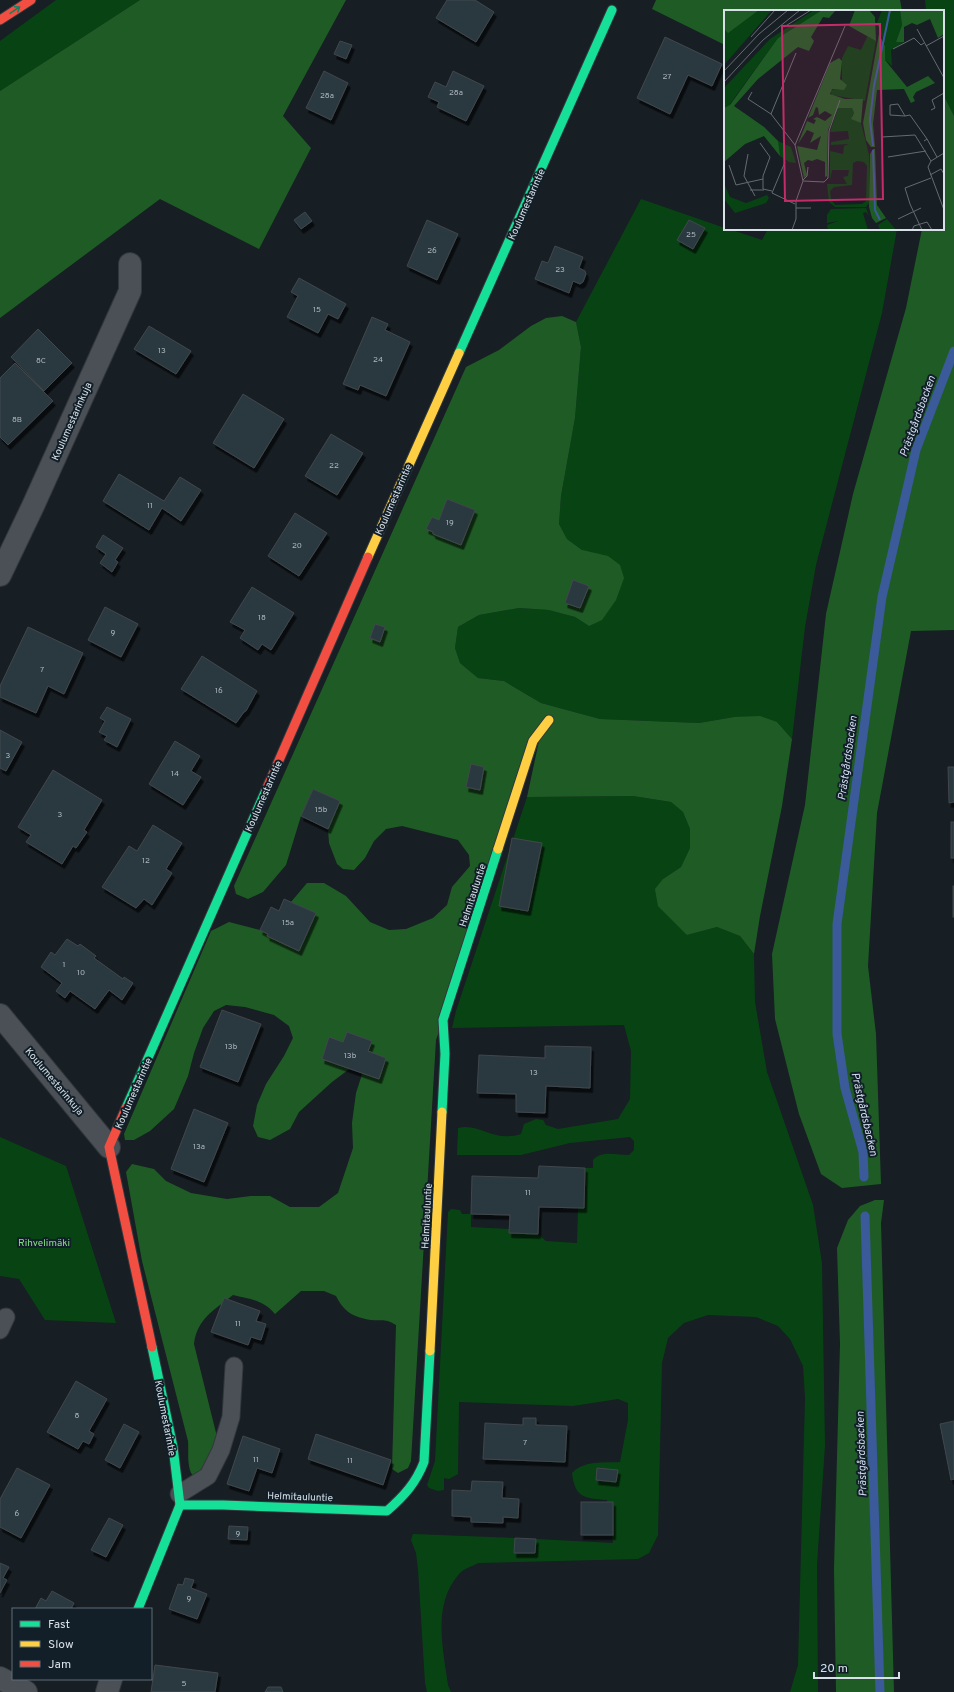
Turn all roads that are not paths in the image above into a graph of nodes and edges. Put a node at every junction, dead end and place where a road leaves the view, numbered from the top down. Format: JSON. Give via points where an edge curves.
{"nodes":[{"id":1,"x":31,"y":0,"type":"edge"},
{"id":2,"x":612,"y":10,"type":"dead end"},
{"id":3,"x":0,"y":20,"type":"edge"},
{"id":4,"x":130,"y":264,"type":"dead end"},
{"id":5,"x":0,"y":574,"type":"edge"},
{"id":6,"x":548,"y":720,"type":"dead end"},
{"id":7,"x":0,"y":1015,"type":"edge"},
{"id":8,"x":109,"y":1148,"type":"junction"},
{"id":9,"x":234,"y":1366,"type":"dead end"},
{"id":10,"x":180,"y":1500,"type":"junction"},
{"id":11,"x":138,"y":1608,"type":"edge"},
{"id":12,"x":0,"y":1678,"type":"edge"},
{"id":13,"x":111,"y":1680,"type":"edge"},
{"id":14,"x":26,"y":1692,"type":"edge"},
{"id":15,"x":107,"y":1692,"type":"edge"}],
"edges":[{"from":3,"to":1,"type":"main road","one_way":true},
{"from":2,"to":8,"type":"main road","name":"Koulumestarintie","via":[[368,557]]},
{"from":4,"to":5,"type":"street","name":"Koulumestarinkuja","via":[[130,291]]},
{"from":6,"to":10,"type":"main road","name":"Helmitauluntie","via":[[533,741],[443,1020],[445,1054],[424,1462],[418,1479],[408,1493],[387,1510],[223,1505]]},
{"from":7,"to":8,"type":"street","name":"Koulumestarinkuja"},
{"from":8,"to":10,"type":"main road","name":"Koulumestarintie","via":[[173,1447]]},
{"from":9,"to":10,"type":"lane","via":[[231,1417],[221,1450],[208,1476]]},
{"from":10,"to":11,"type":"main road","name":"Koulumestarintie"},
{"from":12,"to":14,"type":"street"},
{"from":13,"to":15,"type":"street"}]}
